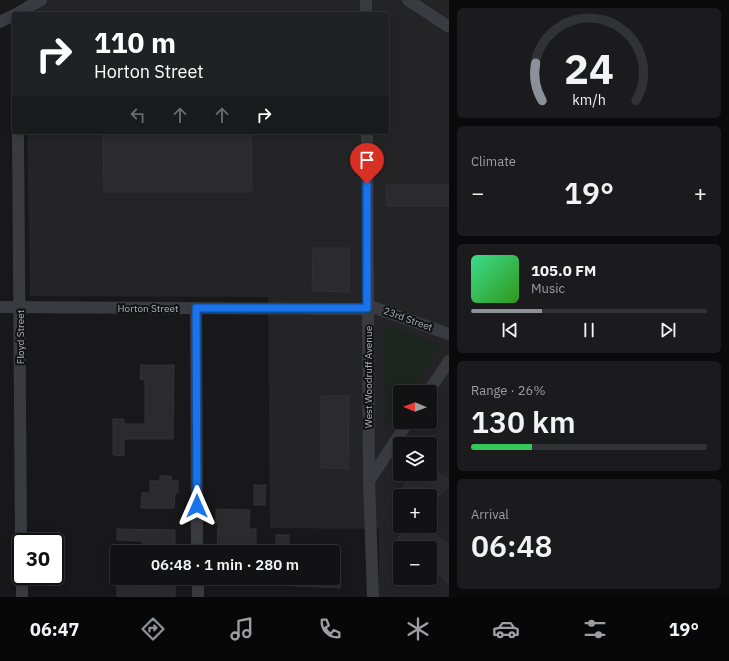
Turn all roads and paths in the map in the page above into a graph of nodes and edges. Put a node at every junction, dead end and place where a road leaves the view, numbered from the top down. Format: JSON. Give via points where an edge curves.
{"nodes":[{"id":1,"x":17,"y":0,"type":"edge"},
{"id":2,"x":41,"y":0,"type":"edge"},
{"id":3,"x":366,"y":0,"type":"edge"},
{"id":4,"x":408,"y":0,"type":"edge"},
{"id":5,"x":16,"y":12,"type":"edge"},
{"id":6,"x":20,"y":12,"type":"edge"},
{"id":7,"x":366,"y":12,"type":"edge"},
{"id":8,"x":12,"y":16,"type":"edge"},
{"id":9,"x":0,"y":22,"type":"edge"},
{"id":10,"x":449,"y":27,"type":"edge"},
{"id":11,"x":18,"y":134,"type":"edge"},
{"id":12,"x":367,"y":134,"type":"edge"},
{"id":13,"x":0,"y":307,"type":"edge"},
{"id":14,"x":20,"y":307,"type":"junction"},
{"id":15,"x":367,"y":307,"type":"junction"},
{"id":16,"x":196,"y":308,"type":"junction"},
{"id":17,"x":449,"y":334,"type":"edge"},
{"id":18,"x":449,"y":361,"type":"edge"},
{"id":19,"x":433,"y":385,"type":"edge"},
{"id":20,"x":403,"y":429,"type":"edge"},
{"id":21,"x":368,"y":481,"type":"junction"},
{"id":22,"x":21,"y":533,"type":"edge"},
{"id":23,"x":197,"y":545,"type":"edge"},
{"id":24,"x":22,"y":585,"type":"edge"},
{"id":25,"x":198,"y":585,"type":"edge"},
{"id":26,"x":22,"y":597,"type":"edge"},
{"id":27,"x":198,"y":597,"type":"edge"},
{"id":28,"x":373,"y":597,"type":"edge"}],
"edges":[{"from":1,"to":5,"type":"street"},
{"from":2,"to":6,"type":"street"},
{"from":3,"to":7,"type":"street"},
{"from":4,"to":10,"type":"street"},
{"from":8,"to":9,"type":"street"},
{"from":11,"to":14,"type":"street","name":"Floyd Street"},
{"from":12,"to":15,"type":"street","name":"West Woodruff Avenue"},
{"from":13,"to":14,"type":"street","name":"Horton Street"},
{"from":14,"to":16,"type":"street","name":"Horton Street"},
{"from":14,"to":22,"type":"street","name":"Floyd Street"},
{"from":15,"to":16,"type":"street","name":"Horton Street"},
{"from":15,"to":17,"type":"street","name":"23rd Street"},
{"from":15,"to":21,"type":"street","name":"West Woodruff Avenue"},
{"from":16,"to":23,"type":"street"},
{"from":18,"to":19,"type":"street"},
{"from":20,"to":21,"type":"street"},
{"from":21,"to":28,"type":"street","name":"West Woodruff Avenue"},
{"from":24,"to":26,"type":"street"},
{"from":25,"to":27,"type":"street"}]}
